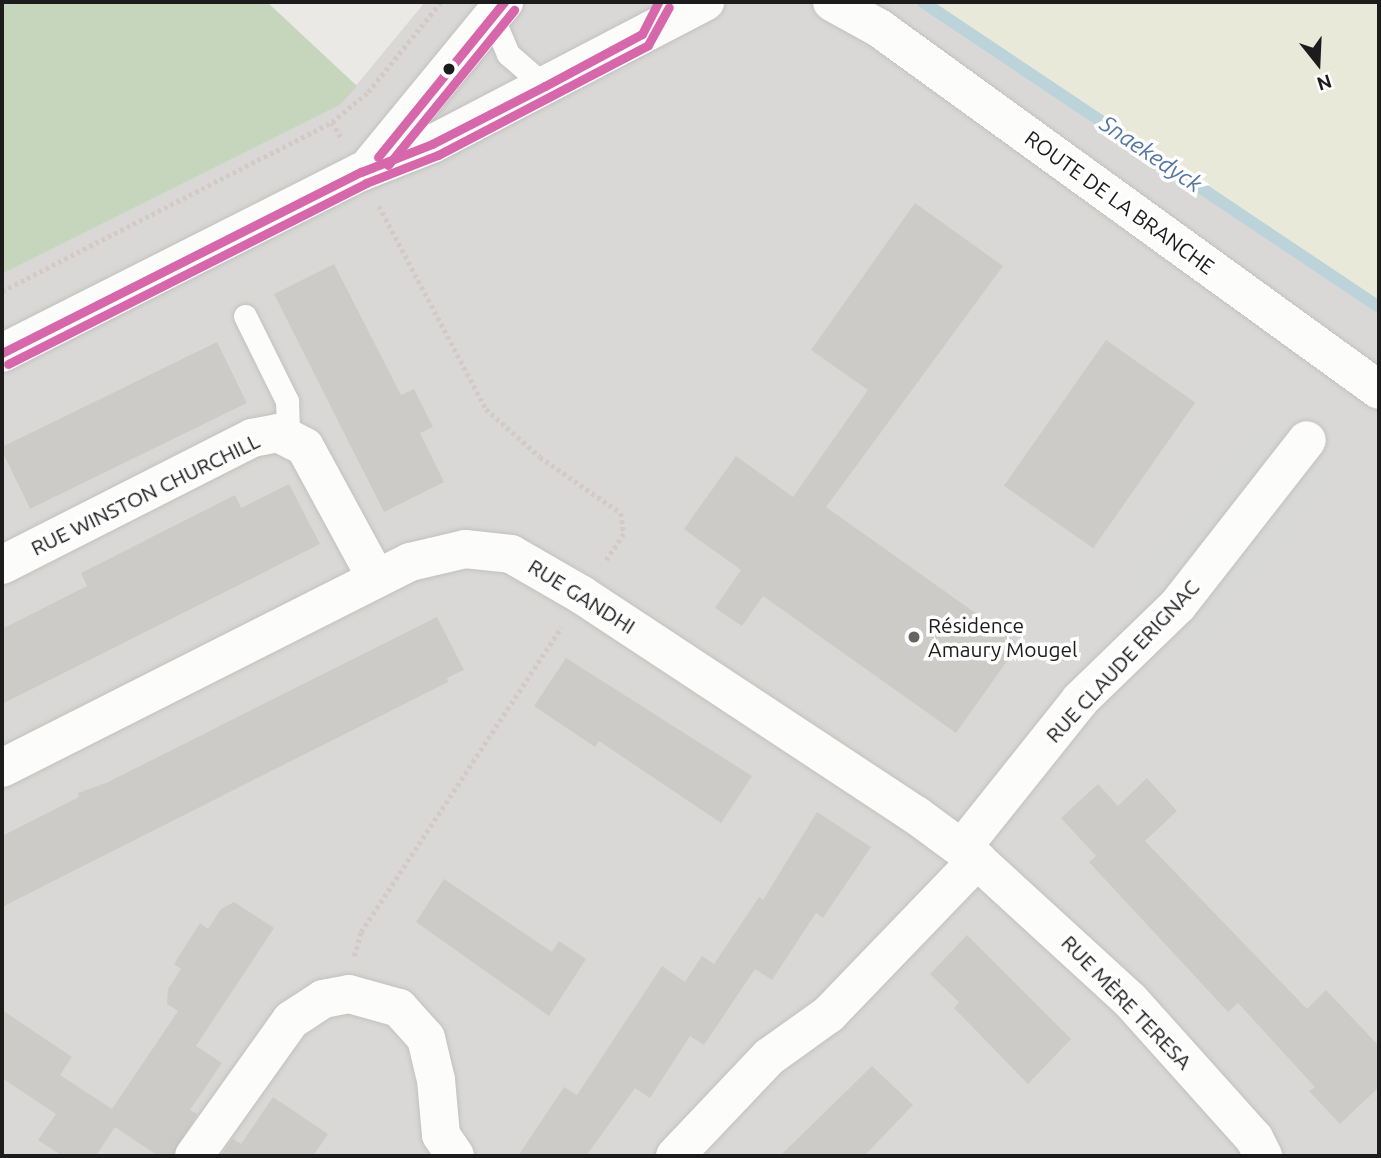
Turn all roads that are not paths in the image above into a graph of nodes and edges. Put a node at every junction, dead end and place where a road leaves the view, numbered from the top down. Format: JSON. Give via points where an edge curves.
{"nodes":[{"id":1,"x":705,"y":2,"type":"edge"},
{"id":2,"x":814,"y":2,"type":"edge"},
{"id":3,"x":498,"y":9,"type":"edge"},
{"id":4,"x":846,"y":9,"type":"edge"},
{"id":5,"x":650,"y":18,"type":"edge"},
{"id":6,"x":545,"y":86,"type":"junction"},
{"id":7,"x":361,"y":172,"type":"junction"},
{"id":8,"x":245,"y":316,"type":"dead end"},
{"id":9,"x":2,"y":353,"type":"edge"},
{"id":10,"x":1379,"y":390,"type":"edge"},
{"id":11,"x":288,"y":435,"type":"junction"},
{"id":12,"x":1307,"y":440,"type":"dead end"},
{"id":13,"x":2,"y":565,"type":"edge"},
{"id":14,"x":376,"y":578,"type":"junction"},
{"id":15,"x":2,"y":768,"type":"edge"},
{"id":16,"x":970,"y":854,"type":"junction"},
{"id":17,"x":194,"y":1156,"type":"edge"},
{"id":18,"x":455,"y":1156,"type":"edge"},
{"id":19,"x":675,"y":1156,"type":"edge"},
{"id":20,"x":1264,"y":1156,"type":"edge"}],
"edges":[{"from":1,"to":5,"type":"street"},
{"from":2,"to":4,"type":"street","name":"ROUTE DE LA BRANCHE"},
{"from":3,"to":6,"type":"lane","via":[[508,54]]},
{"from":3,"to":7,"type":"street","via":[[403,130]]},
{"from":4,"to":10,"type":"street","name":"ROUTE DE LA BRANCHE"},
{"from":5,"to":6,"type":"street"},
{"from":6,"to":7,"type":"street","via":[[432,144]]},
{"from":7,"to":9,"type":"street"},
{"from":8,"to":11,"type":"lane","via":[[287,401]]},
{"from":11,"to":13,"type":"street","name":"RUE WINSTON CHURCHILL","via":[[252,438]]},
{"from":11,"to":14,"type":"street","name":"RUE WINSTON CHURCHILL","via":[[312,456]]},
{"from":12,"to":16,"type":"street","name":"RUE CLAUDE ERIGNAC","via":[[1178,605],[1080,701]]},
{"from":14,"to":15,"type":"street","name":"RUE GANDHI"},
{"from":14,"to":16,"type":"street","name":"RUE GANDHI","via":[[447,550],[482,549],[525,559]]},
{"from":16,"to":19,"type":"street","name":"RUE CLAUDE ERIGNAC","via":[[829,1014],[769,1057]]},
{"from":16,"to":20,"type":"street","name":"RUE MÈRE TERESA","via":[[1130,1000],[1254,1138]]},
{"from":17,"to":18,"type":"street","via":[[291,1020],[323,999],[349,995],[399,1008],[426,1038],[441,1135]]}]}
